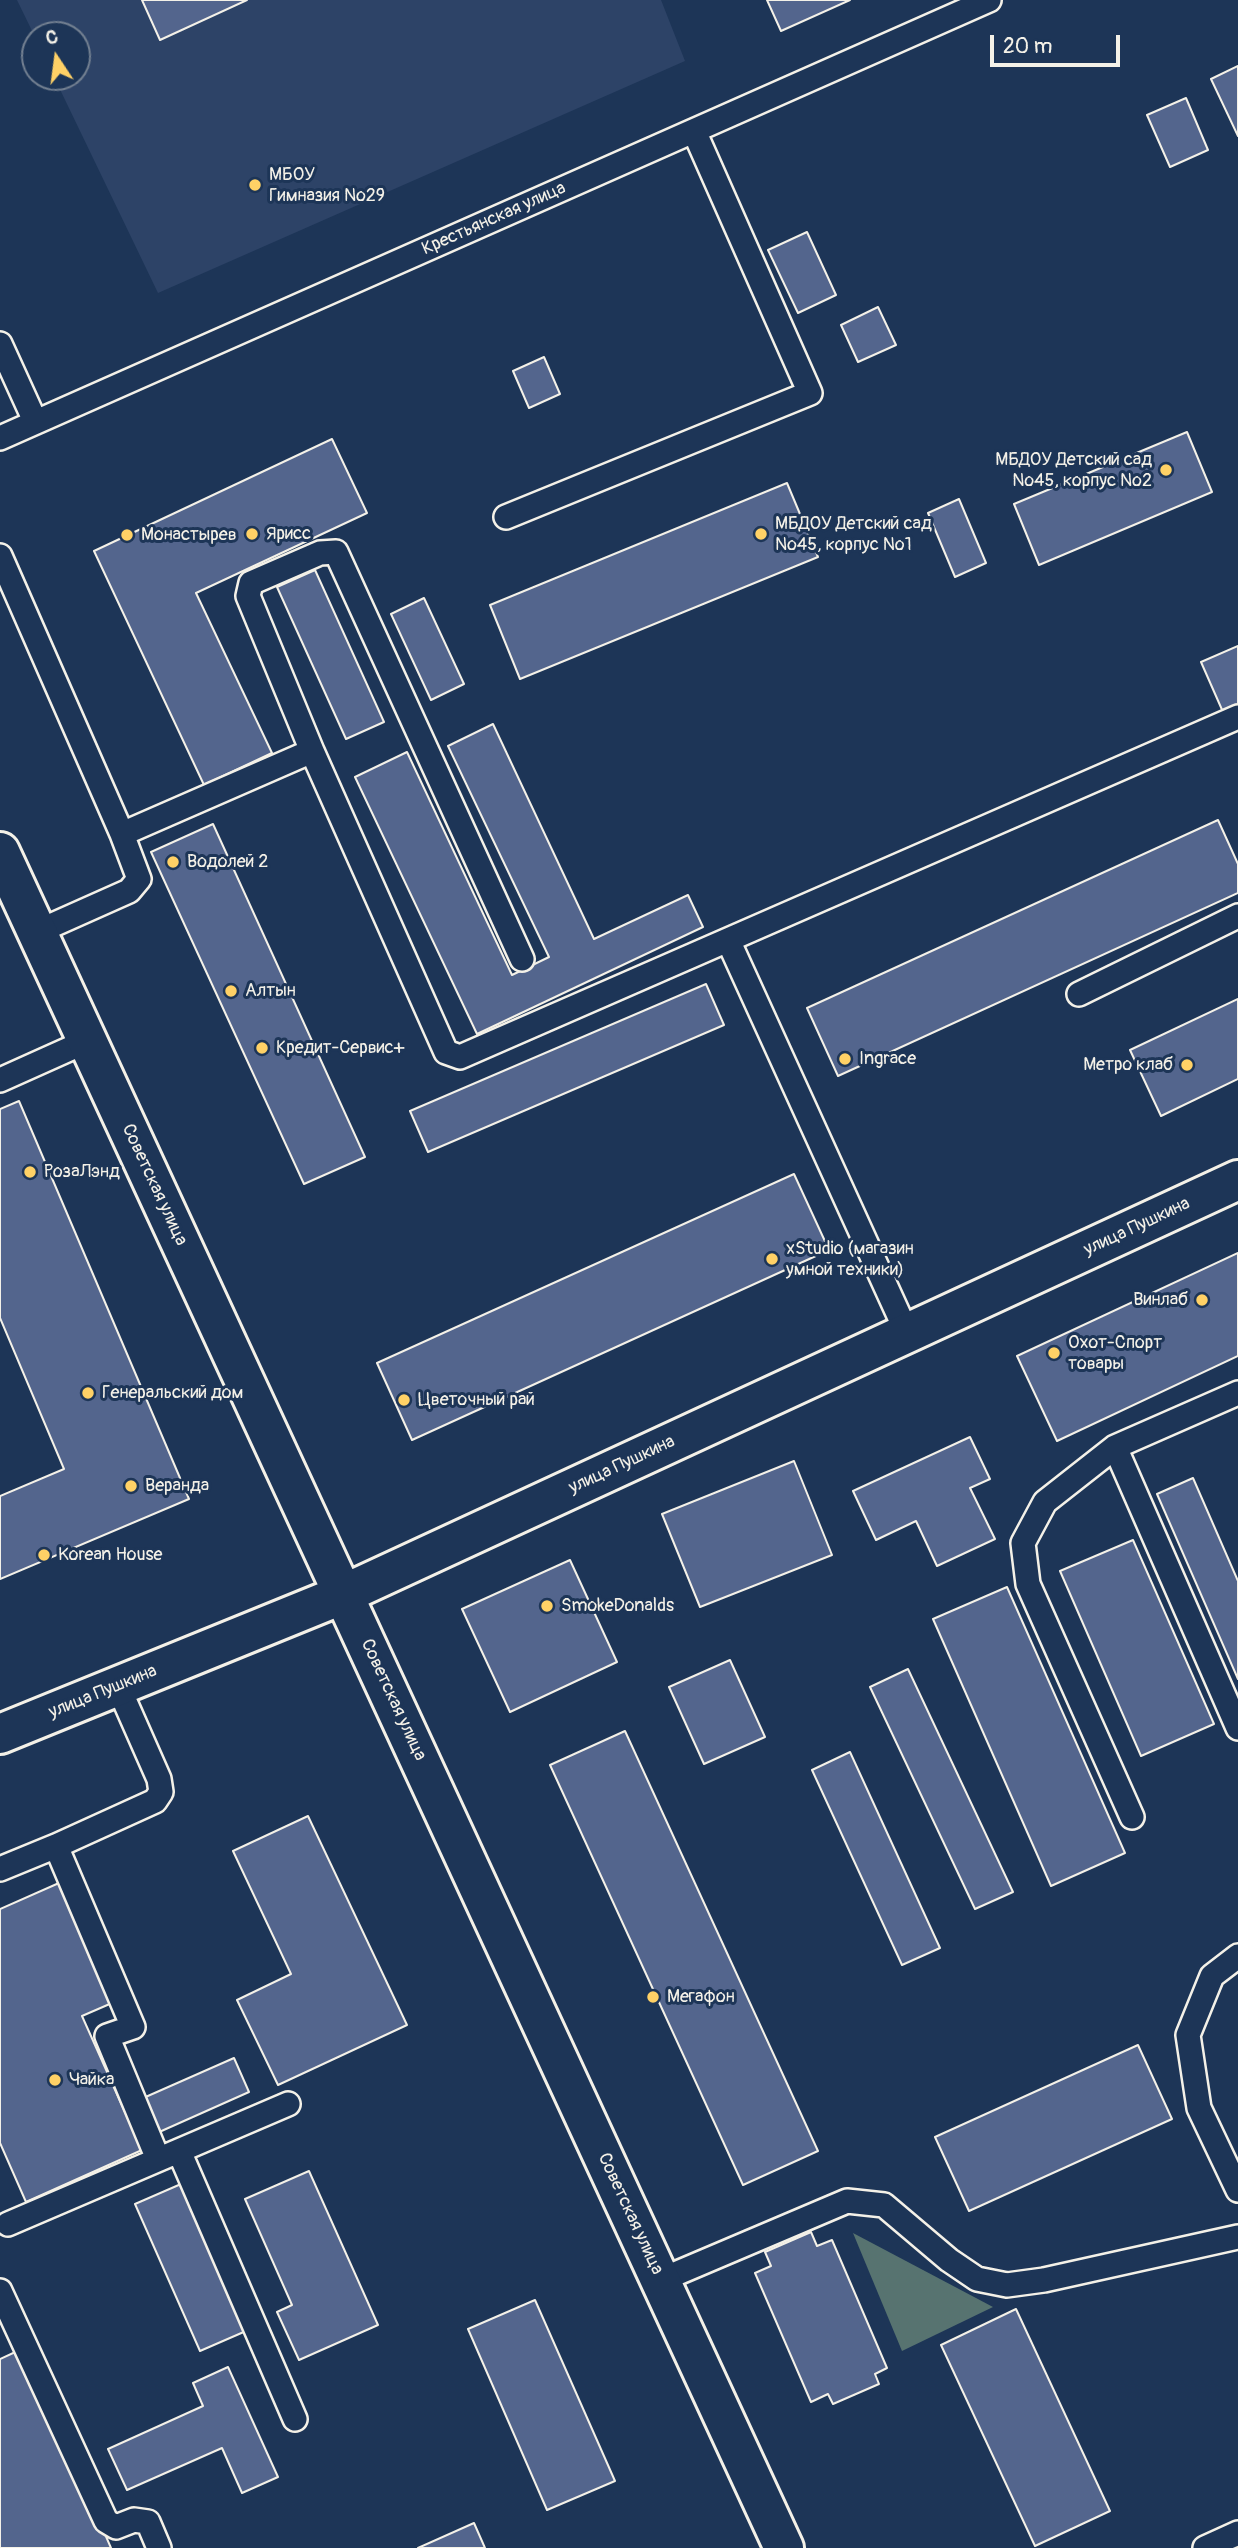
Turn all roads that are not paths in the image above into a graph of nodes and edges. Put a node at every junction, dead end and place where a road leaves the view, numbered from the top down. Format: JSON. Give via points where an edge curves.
{"nodes":[{"id":1,"x":989,"y":0,"type":"edge"},
{"id":2,"x":694,"y":131,"type":"junction"},
{"id":3,"x":0,"y":344,"type":"edge"},
{"id":4,"x":35,"y":421,"type":"junction"},
{"id":5,"x":0,"y":438,"type":"edge"},
{"id":6,"x":506,"y":517,"type":"dead end"},
{"id":7,"x":0,"y":556,"type":"edge"},
{"id":8,"x":1238,"y":717,"type":"edge"},
{"id":9,"x":312,"y":751,"type":"junction"},
{"id":10,"x":122,"y":834,"type":"junction"},
{"id":11,"x":0,"y":852,"type":"edge"},
{"id":12,"x":1238,"y":916,"type":"edge"},
{"id":13,"x":37,"y":932,"type":"junction"},
{"id":14,"x":729,"y":940,"type":"junction"},
{"id":15,"x":522,"y":959,"type":"dead end"},
{"id":16,"x":1079,"y":994,"type":"dead end"},
{"id":17,"x":87,"y":1041,"type":"junction"},
{"id":18,"x":0,"y":1080,"type":"edge"},
{"id":19,"x":1238,"y":1180,"type":"edge"},
{"id":20,"x":907,"y":1333,"type":"junction"},
{"id":21,"x":1238,"y":1393,"type":"edge"},
{"id":22,"x":1115,"y":1447,"type":"junction"},
{"id":23,"x":344,"y":1594,"type":"junction"},
{"id":24,"x":118,"y":1686,"type":"junction"},
{"id":25,"x":1238,"y":1728,"type":"edge"},
{"id":26,"x":0,"y":1734,"type":"edge"},
{"id":27,"x":1132,"y":1817,"type":"dead end"},
{"id":28,"x":57,"y":1846,"type":"junction"},
{"id":29,"x":0,"y":1869,"type":"edge"},
{"id":30,"x":1238,"y":1956,"type":"edge"},
{"id":31,"x":288,"y":2104,"type":"dead end"},
{"id":32,"x":169,"y":2155,"type":"junction"},
{"id":33,"x":1238,"y":2190,"type":"edge"},
{"id":34,"x":8,"y":2224,"type":"dead end"},
{"id":35,"x":1238,"y":2237,"type":"edge"},
{"id":36,"x":661,"y":2280,"type":"junction"},
{"id":37,"x":0,"y":2291,"type":"edge"},
{"id":38,"x":295,"y":2419,"type":"dead end"},
{"id":39,"x":1238,"y":2533,"type":"edge"},
{"id":40,"x":159,"y":2548,"type":"edge"},
{"id":41,"x":784,"y":2548,"type":"edge"},
{"id":42,"x":1206,"y":2548,"type":"edge"}],
"edges":[{"from":1,"to":2,"type":"lane","name":"Крестьянская улица"},
{"from":2,"to":4,"type":"lane","name":"Крестьянская улица"},
{"from":2,"to":6,"type":"lane","via":[[810,393]]},
{"from":3,"to":4,"type":"lane"},
{"from":4,"to":5,"type":"lane","name":"Крестьянская улица"},
{"from":7,"to":10,"type":"lane"},
{"from":8,"to":14,"type":"lane"},
{"from":9,"to":10,"type":"lane"},
{"from":9,"to":14,"type":"lane","via":[[446,1052],[460,1057]]},
{"from":9,"to":15,"type":"lane","via":[[248,596],[251,583],[320,553],[336,552]]},
{"from":10,"to":13,"type":"lane","via":[[139,879],[129,891]]},
{"from":11,"to":13,"type":"main road","name":"Советская улица"},
{"from":12,"to":16,"type":"lane"},
{"from":13,"to":17,"type":"main road","name":"Советская улица"},
{"from":14,"to":20,"type":"lane"},
{"from":17,"to":18,"type":"lane"},
{"from":17,"to":23,"type":"main road","name":"Советская улица"},
{"from":19,"to":20,"type":"main road","name":"улица Пушкина"},
{"from":20,"to":23,"type":"main road","name":"улица Пушкина"},
{"from":21,"to":22,"type":"lane"},
{"from":22,"to":25,"type":"lane"},
{"from":22,"to":27,"type":"lane","via":[[1045,1502],[1023,1543],[1028,1584]]},
{"from":23,"to":24,"type":"main road","name":"улица Пушкина"},
{"from":23,"to":36,"type":"main road","name":"Советская улица"},
{"from":24,"to":26,"type":"main road","name":"улица Пушкина"},
{"from":24,"to":28,"type":"lane","via":[[161,1792],[155,1801]]},
{"from":28,"to":29,"type":"lane"},
{"from":28,"to":32,"type":"lane","via":[[133,2027],[107,2036]]},
{"from":30,"to":33,"type":"lane","via":[[1212,1976],[1188,2035],[1199,2108]]},
{"from":31,"to":32,"type":"lane"},
{"from":32,"to":34,"type":"lane"},
{"from":32,"to":38,"type":"lane"},
{"from":35,"to":36,"type":"lane","via":[[1007,2286],[977,2279],[884,2205],[846,2201]]},
{"from":36,"to":41,"type":"main road","name":"Советская улица"},
{"from":37,"to":40,"type":"lane","via":[[106,2521],[116,2527],[134,2520],[148,2522]]},
{"from":39,"to":42,"type":"lane"}]}
